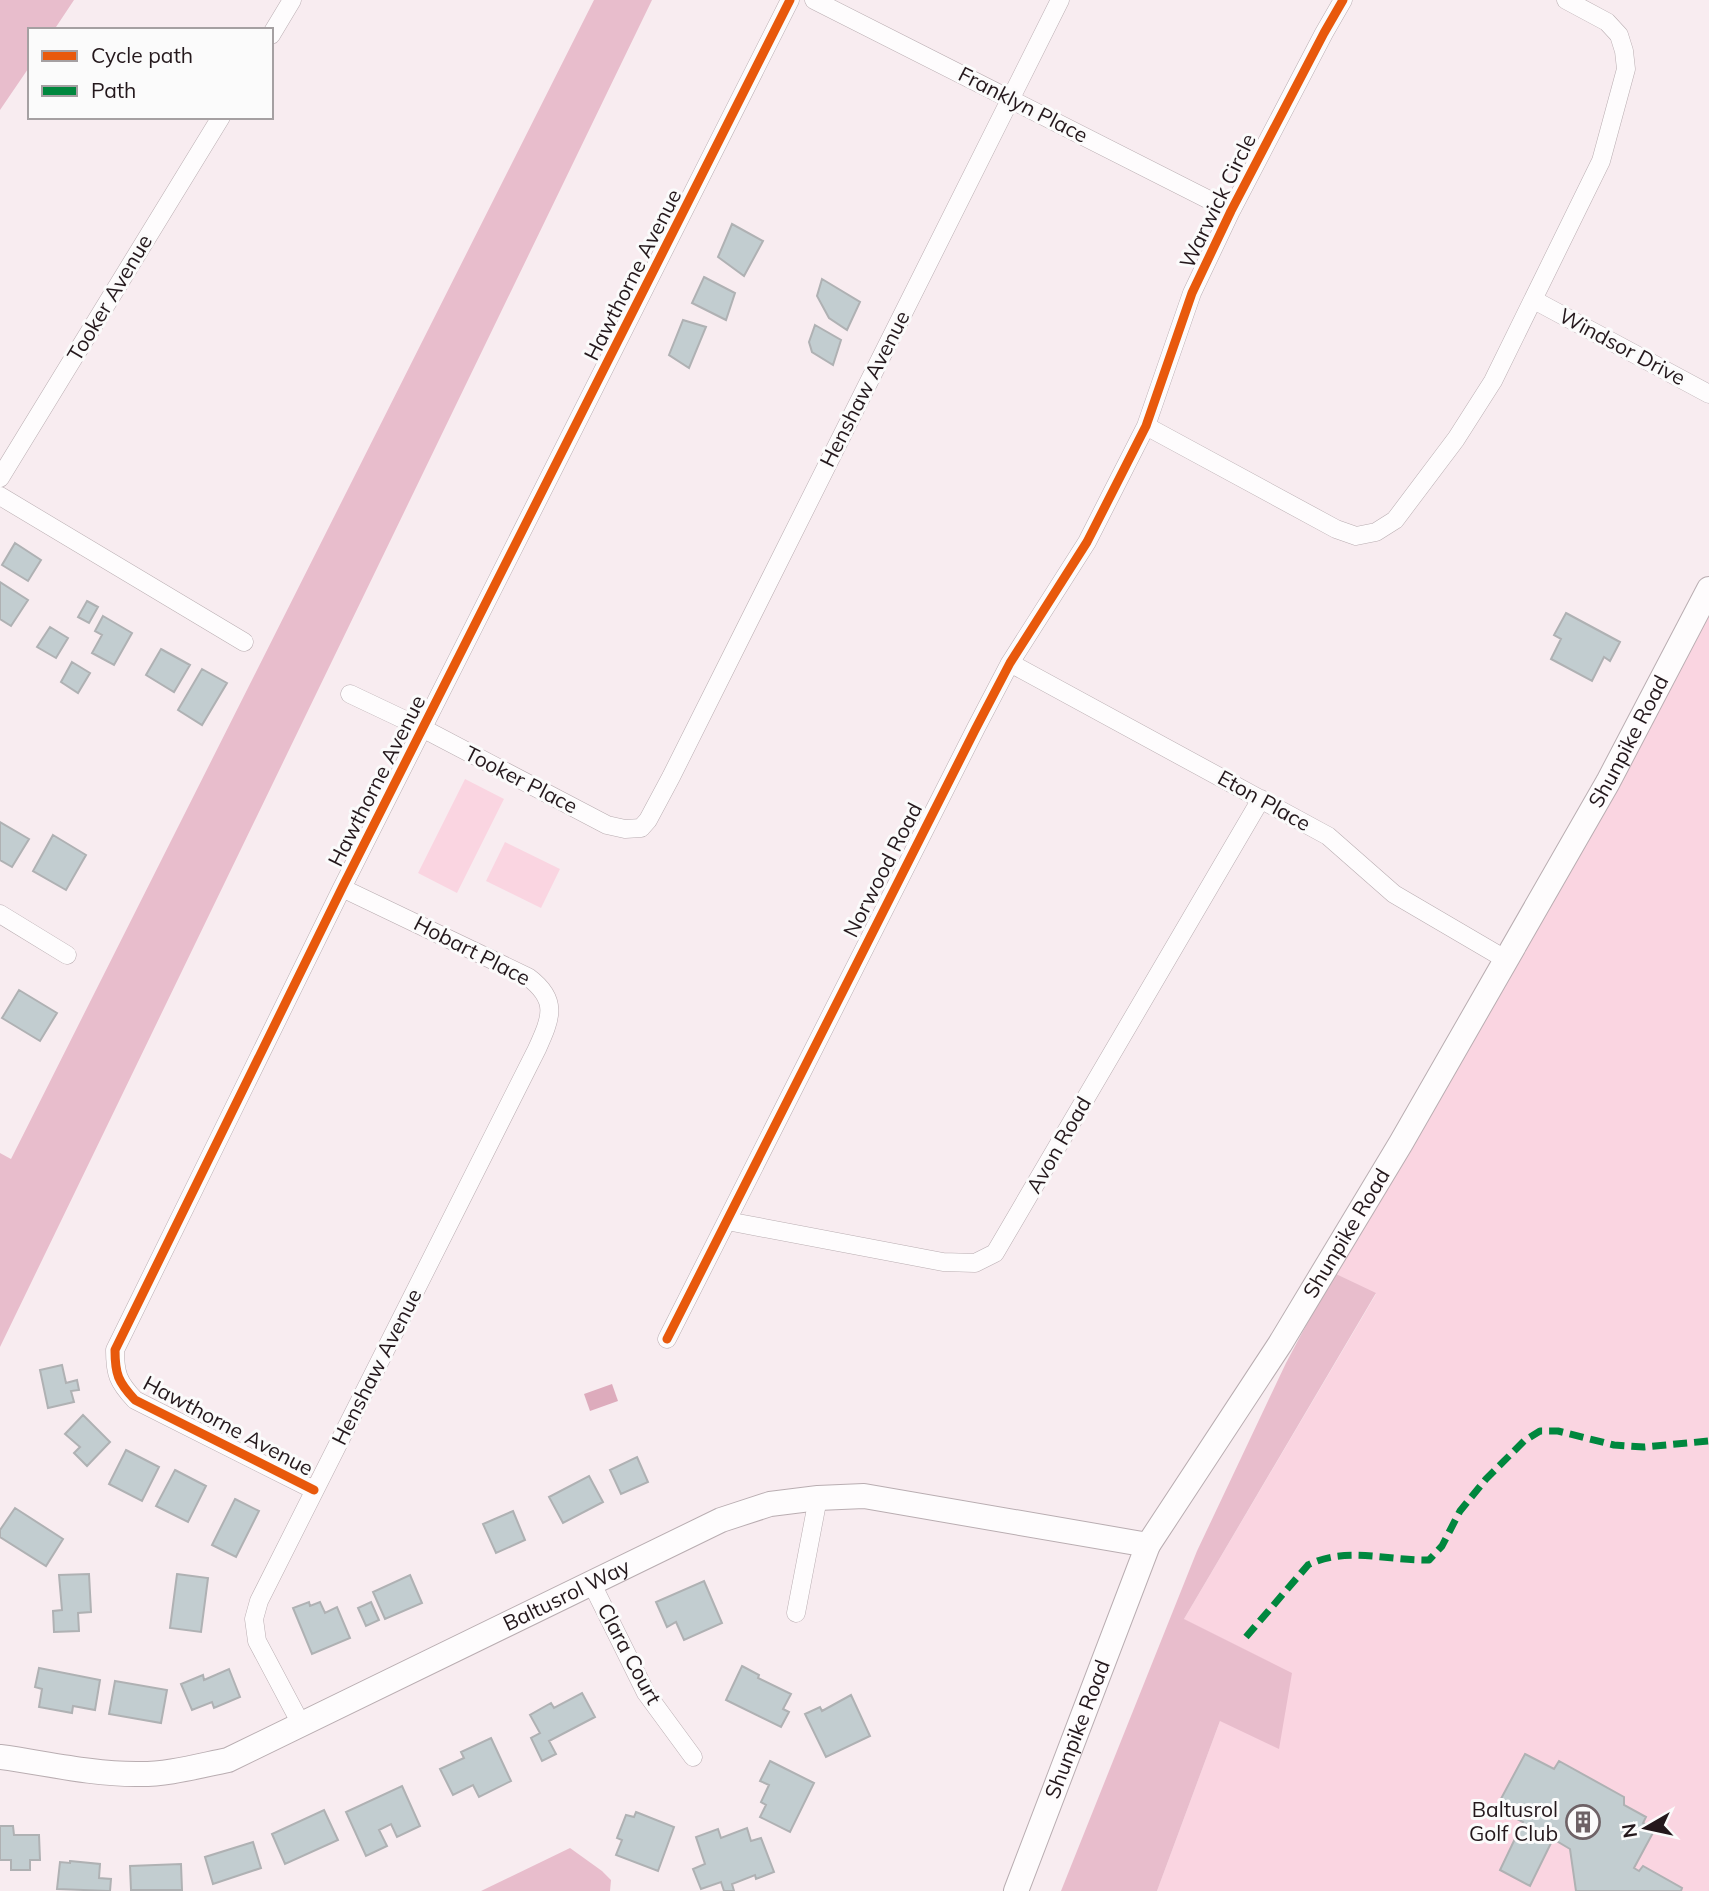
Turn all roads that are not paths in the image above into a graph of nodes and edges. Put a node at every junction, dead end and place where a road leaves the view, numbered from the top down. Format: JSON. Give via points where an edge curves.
{"nodes":[{"id":1,"x":292,"y":0,"type":"edge"},
{"id":2,"x":790,"y":0,"type":"edge"},
{"id":3,"x":814,"y":0,"type":"edge"},
{"id":4,"x":1060,"y":0,"type":"edge"},
{"id":5,"x":1343,"y":0,"type":"edge"},
{"id":6,"x":1566,"y":0,"type":"edge"},
{"id":7,"x":273,"y":31,"type":"edge"},
{"id":8,"x":1011,"y":98,"type":"junction"},
{"id":9,"x":220,"y":119,"type":"edge"},
{"id":10,"x":1231,"y":211,"type":"junction"},
{"id":11,"x":1534,"y":300,"type":"junction"},
{"id":12,"x":1709,"y":394,"type":"edge"},
{"id":13,"x":1146,"y":426,"type":"junction"},
{"id":14,"x":0,"y":478,"type":"edge"},
{"id":15,"x":0,"y":496,"type":"edge"},
{"id":16,"x":1709,"y":589,"type":"edge"},
{"id":17,"x":244,"y":642,"type":"dead end"},
{"id":18,"x":1010,"y":663,"type":"junction"},
{"id":19,"x":350,"y":694,"type":"dead end"},
{"id":20,"x":424,"y":729,"type":"junction"},
{"id":21,"x":671,"y":777,"type":"joint"},
{"id":22,"x":1261,"y":799,"type":"junction"},
{"id":23,"x":342,"y":888,"type":"junction"},
{"id":24,"x":0,"y":914,"type":"edge"},
{"id":25,"x":67,"y":955,"type":"dead end"},
{"id":26,"x":1505,"y":959,"type":"junction"},
{"id":27,"x":537,"y":1049,"type":"joint"},
{"id":28,"x":727,"y":1222,"type":"junction"},
{"id":29,"x":667,"y":1339,"type":"dead end"},
{"id":30,"x":314,"y":1490,"type":"junction"},
{"id":31,"x":818,"y":1498,"type":"junction"},
{"id":32,"x":1149,"y":1545,"type":"junction"},
{"id":33,"x":592,"y":1584,"type":"junction"},
{"id":34,"x":796,"y":1614,"type":"dead end"},
{"id":35,"x":301,"y":1724,"type":"junction"},
{"id":36,"x":0,"y":1757,"type":"edge"},
{"id":37,"x":693,"y":1757,"type":"dead end"},
{"id":38,"x":1016,"y":1891,"type":"edge"}],
"edges":[{"from":1,"to":7,"type":"street"},
{"from":2,"to":20,"type":"street","name":"Hawthorne Avenue"},
{"from":3,"to":8,"type":"street","name":"Franklyn Place"},
{"from":4,"to":8,"type":"street","name":"Henshaw Avenue"},
{"from":5,"to":10,"type":"street","name":"Warwick Circle"},
{"from":6,"to":11,"type":"street","via":[[1606,22],[1619,35],[1626,69],[1601,161]]},
{"from":8,"to":10,"type":"street","name":"Franklyn Place"},
{"from":8,"to":21,"type":"street","name":"Henshaw Avenue"},
{"from":9,"to":14,"type":"street","name":"Tooker Avenue"},
{"from":10,"to":13,"type":"street","name":"Warwick Circle","via":[[1192,293]]},
{"from":11,"to":12,"type":"street","name":"Windsor Drive"},
{"from":11,"to":13,"type":"street","via":[[1493,382],[1456,439],[1395,520],[1376,532],[1356,536],[1336,529]]},
{"from":13,"to":18,"type":"street","name":"Norwood Road","via":[[1087,542]]},
{"from":15,"to":17,"type":"street"},
{"from":16,"to":26,"type":"street","name":"Shunpike Road","via":[[1608,782]]},
{"from":18,"to":22,"type":"street","name":"Eton Place"},
{"from":18,"to":28,"type":"street","name":"Norwood Road"},
{"from":19,"to":20,"type":"street","name":"Tooker Place"},
{"from":20,"to":21,"type":"street","name":"Tooker Place","via":[[607,825],[625,829],[640,828],[648,820]]},
{"from":20,"to":23,"type":"street","name":"Hawthorne Avenue"},
{"from":22,"to":26,"type":"street","name":"Eton Place","via":[[1328,836],[1394,894]]},
{"from":22,"to":28,"type":"street","name":"Avon Road","via":[[995,1253],[975,1263],[943,1262]]},
{"from":23,"to":27,"type":"street","name":"Hobart Place","via":[[540,986],[550,1003]]},
{"from":23,"to":30,"type":"street","name":"Hawthorne Avenue","via":[[115,1350],[115,1370],[135,1400]]},
{"from":24,"to":25,"type":"street"},
{"from":26,"to":32,"type":"street","name":"Shunpike Road","via":[[1280,1344]]},
{"from":27,"to":30,"type":"street","name":"Henshaw Avenue"},
{"from":28,"to":29,"type":"street","name":"Norwood Road"},
{"from":30,"to":35,"type":"street","name":"Henshaw Avenue","via":[[254,1619],[257,1641]]},
{"from":31,"to":32,"type":"street","name":"Baltusrol Way","via":[[864,1496]]},
{"from":31,"to":33,"type":"street","name":"Baltusrol Way","via":[[770,1504],[721,1520]]},
{"from":31,"to":34,"type":"street"},
{"from":32,"to":38,"type":"street","name":"Shunpike Road"},
{"from":33,"to":35,"type":"street","name":"Baltusrol Way"},
{"from":33,"to":37,"type":"street","name":"Clara Court","via":[[646,1693]]},
{"from":35,"to":36,"type":"street","name":"Baltusrol Way","via":[[228,1760],[184,1769],[137,1774]]}]}
